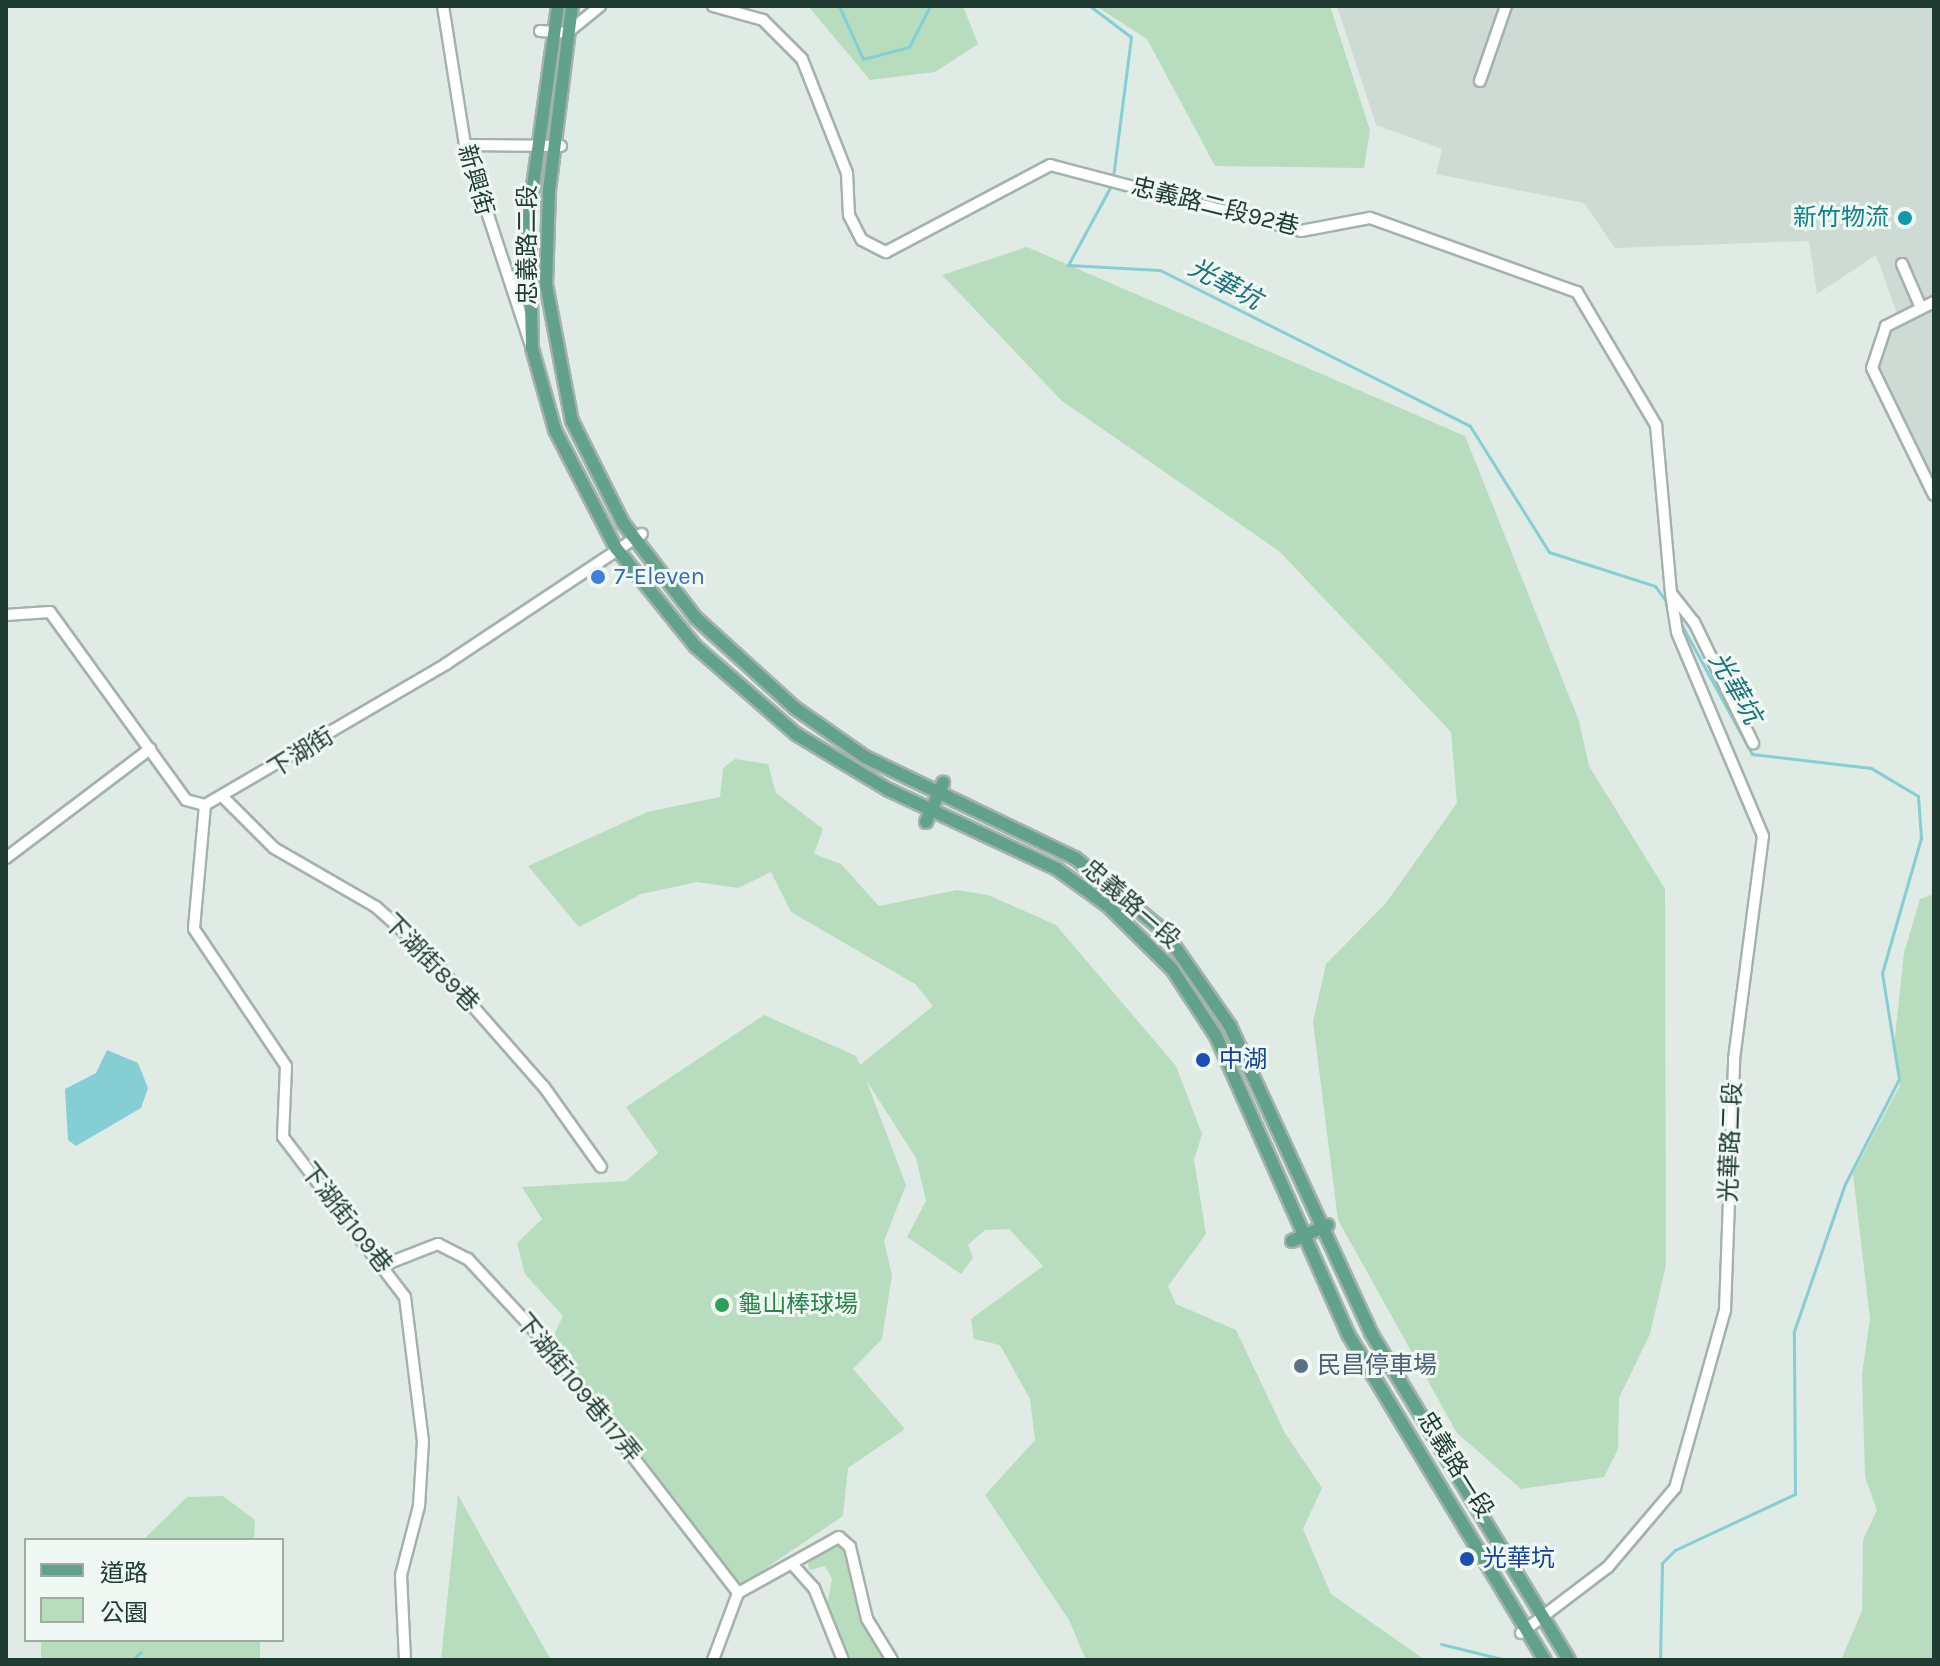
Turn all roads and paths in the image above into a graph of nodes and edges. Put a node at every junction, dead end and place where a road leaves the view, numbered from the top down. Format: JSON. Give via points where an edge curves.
{"nodes":[{"id":1,"x":443,"y":6,"type":"edge"},
{"id":2,"x":558,"y":6,"type":"edge"},
{"id":3,"x":572,"y":6,"type":"edge"},
{"id":4,"x":600,"y":6,"type":"edge"},
{"id":5,"x":713,"y":6,"type":"edge"},
{"id":6,"x":1506,"y":6,"type":"edge"},
{"id":7,"x":546,"y":31,"type":"junction"},
{"id":8,"x":567,"y":33,"type":"junction"},
{"id":9,"x":1480,"y":81,"type":"dead end"},
{"id":10,"x":536,"y":144,"type":"junction"},
{"id":11,"x":465,"y":145,"type":"junction"},
{"id":12,"x":557,"y":145,"type":"junction"},
{"id":13,"x":1902,"y":264,"type":"dead end"},
{"id":14,"x":1934,"y":302,"type":"edge"},
{"id":15,"x":1921,"y":308,"type":"junction"},
{"id":16,"x":532,"y":348,"type":"junction"},
{"id":17,"x":555,"y":430,"type":"joint"},
{"id":18,"x":1934,"y":495,"type":"edge"},
{"id":19,"x":637,"y":536,"type":"junction"},
{"id":20,"x":616,"y":548,"type":"junction"},
{"id":21,"x":1671,"y":593,"type":"junction"},
{"id":22,"x":6,"y":615,"type":"edge"},
{"id":23,"x":1753,"y":743,"type":"dead end"},
{"id":24,"x":150,"y":749,"type":"junction"},
{"id":25,"x":941,"y":788,"type":"junction"},
{"id":26,"x":225,"y":799,"type":"junction"},
{"id":27,"x":205,"y":805,"type":"junction"},
{"id":28,"x":932,"y":809,"type":"junction"},
{"id":29,"x":926,"y":822,"type":"dead end"},
{"id":30,"x":6,"y":858,"type":"edge"},
{"id":31,"x":601,"y":1167,"type":"dead end"},
{"id":32,"x":1324,"y":1227,"type":"junction"},
{"id":33,"x":1296,"y":1239,"type":"junction"},
{"id":34,"x":384,"y":1265,"type":"junction"},
{"id":35,"x":794,"y":1566,"type":"junction"},
{"id":36,"x":738,"y":1593,"type":"junction"},
{"id":37,"x":1548,"y":1616,"type":"junction"},
{"id":38,"x":1526,"y":1630,"type":"junction"},
{"id":39,"x":405,"y":1660,"type":"edge"},
{"id":40,"x":713,"y":1660,"type":"edge"},
{"id":41,"x":843,"y":1660,"type":"edge"},
{"id":42,"x":892,"y":1660,"type":"edge"},
{"id":43,"x":1545,"y":1660,"type":"edge"},
{"id":44,"x":1569,"y":1660,"type":"edge"}],
"edges":[{"from":1,"to":11,"type":"street","name":"新興街"},
{"from":2,"to":7,"type":"main road","name":"忠義路二段"},
{"from":3,"to":8,"type":"main road","name":"忠義路二段"},
{"from":4,"to":8,"type":"street"},
{"from":5,"to":21,"type":"street","name":"忠義路二段92巷","via":[[763,20],[802,59],[847,173],[849,215],[862,240],[886,252],[1050,165],[1301,231],[1370,218],[1577,292],[1656,425]]},
{"from":6,"to":9,"type":"street"},
{"from":7,"to":8,"type":"street"},
{"from":7,"to":10,"type":"main road","name":"忠義路二段"},
{"from":8,"to":12,"type":"main road","name":"忠義路二段"},
{"from":10,"to":11,"type":"street"},
{"from":10,"to":12,"type":"street"},
{"from":10,"to":16,"type":"main road","name":"忠義路二段","via":[[528,253]]},
{"from":11,"to":16,"type":"street","name":"新興街"},
{"from":12,"to":19,"type":"main road","name":"忠義路二段","via":[[545,270],[555,354],[572,421],[612,505]]},
{"from":13,"to":15,"type":"street"},
{"from":14,"to":15,"type":"street"},
{"from":15,"to":18,"type":"street","via":[[1886,326],[1872,368]]},
{"from":16,"to":17,"type":"main road","name":"忠義路二段"},
{"from":17,"to":20,"type":"main road","name":"忠義路一段"},
{"from":19,"to":20,"type":"street","name":"下湖街"},
{"from":19,"to":25,"type":"main road","name":"忠義路一段","via":[[696,618],[795,708],[865,757]]},
{"from":20,"to":26,"type":"street","name":"下湖街","via":[[446,664]]},
{"from":20,"to":28,"type":"main road","name":"忠義路一段","via":[[672,621],[743,692],[813,747]]},
{"from":21,"to":23,"type":"street","via":[[1694,622]]},
{"from":21,"to":37,"type":"street","name":"光華路二段","via":[[1677,632],[1763,836],[1734,1059],[1725,1310],[1675,1488],[1608,1567],[1566,1593]]},
{"from":22,"to":24,"type":"street","via":[[50,612]]},
{"from":24,"to":27,"type":"street","via":[[186,800]]},
{"from":24,"to":30,"type":"street"},
{"from":25,"to":28,"type":"main road"},
{"from":25,"to":32,"type":"main road","name":"忠義路一段","via":[[1075,858],[1164,931],[1230,1026]]},
{"from":26,"to":27,"type":"street","name":"下湖街"},
{"from":26,"to":31,"type":"street","name":"下湖街89巷","via":[[274,848],[376,907],[420,946],[544,1087]]},
{"from":27,"to":34,"type":"street","name":"下湖街109巷","via":[[194,929],[286,1066],[283,1137]]},
{"from":28,"to":29,"type":"main road"},
{"from":28,"to":33,"type":"main road","name":"忠義路一段","via":[[1057,869],[1149,941],[1216,1036]]},
{"from":32,"to":33,"type":"main road"},
{"from":32,"to":37,"type":"main road","name":"忠義路一段","via":[[1387,1359]]},
{"from":33,"to":38,"type":"main road","name":"忠義路一段"},
{"from":34,"to":36,"type":"street","name":"下湖街109巷117弄","via":[[438,1244],[468,1259],[542,1339]]},
{"from":34,"to":39,"type":"street","name":"下湖街109巷","via":[[405,1297],[423,1441],[419,1506],[401,1575]]},
{"from":35,"to":36,"type":"street"},
{"from":35,"to":41,"type":"street","via":[[814,1588]]},
{"from":35,"to":42,"type":"street","via":[[834,1538],[846,1540],[867,1619]]},
{"from":36,"to":40,"type":"street"},
{"from":37,"to":38,"type":"street","name":"光華路二段"},
{"from":37,"to":44,"type":"main road","name":"忠義路一段"},
{"from":38,"to":43,"type":"main road","name":"忠義路一段"}]}
